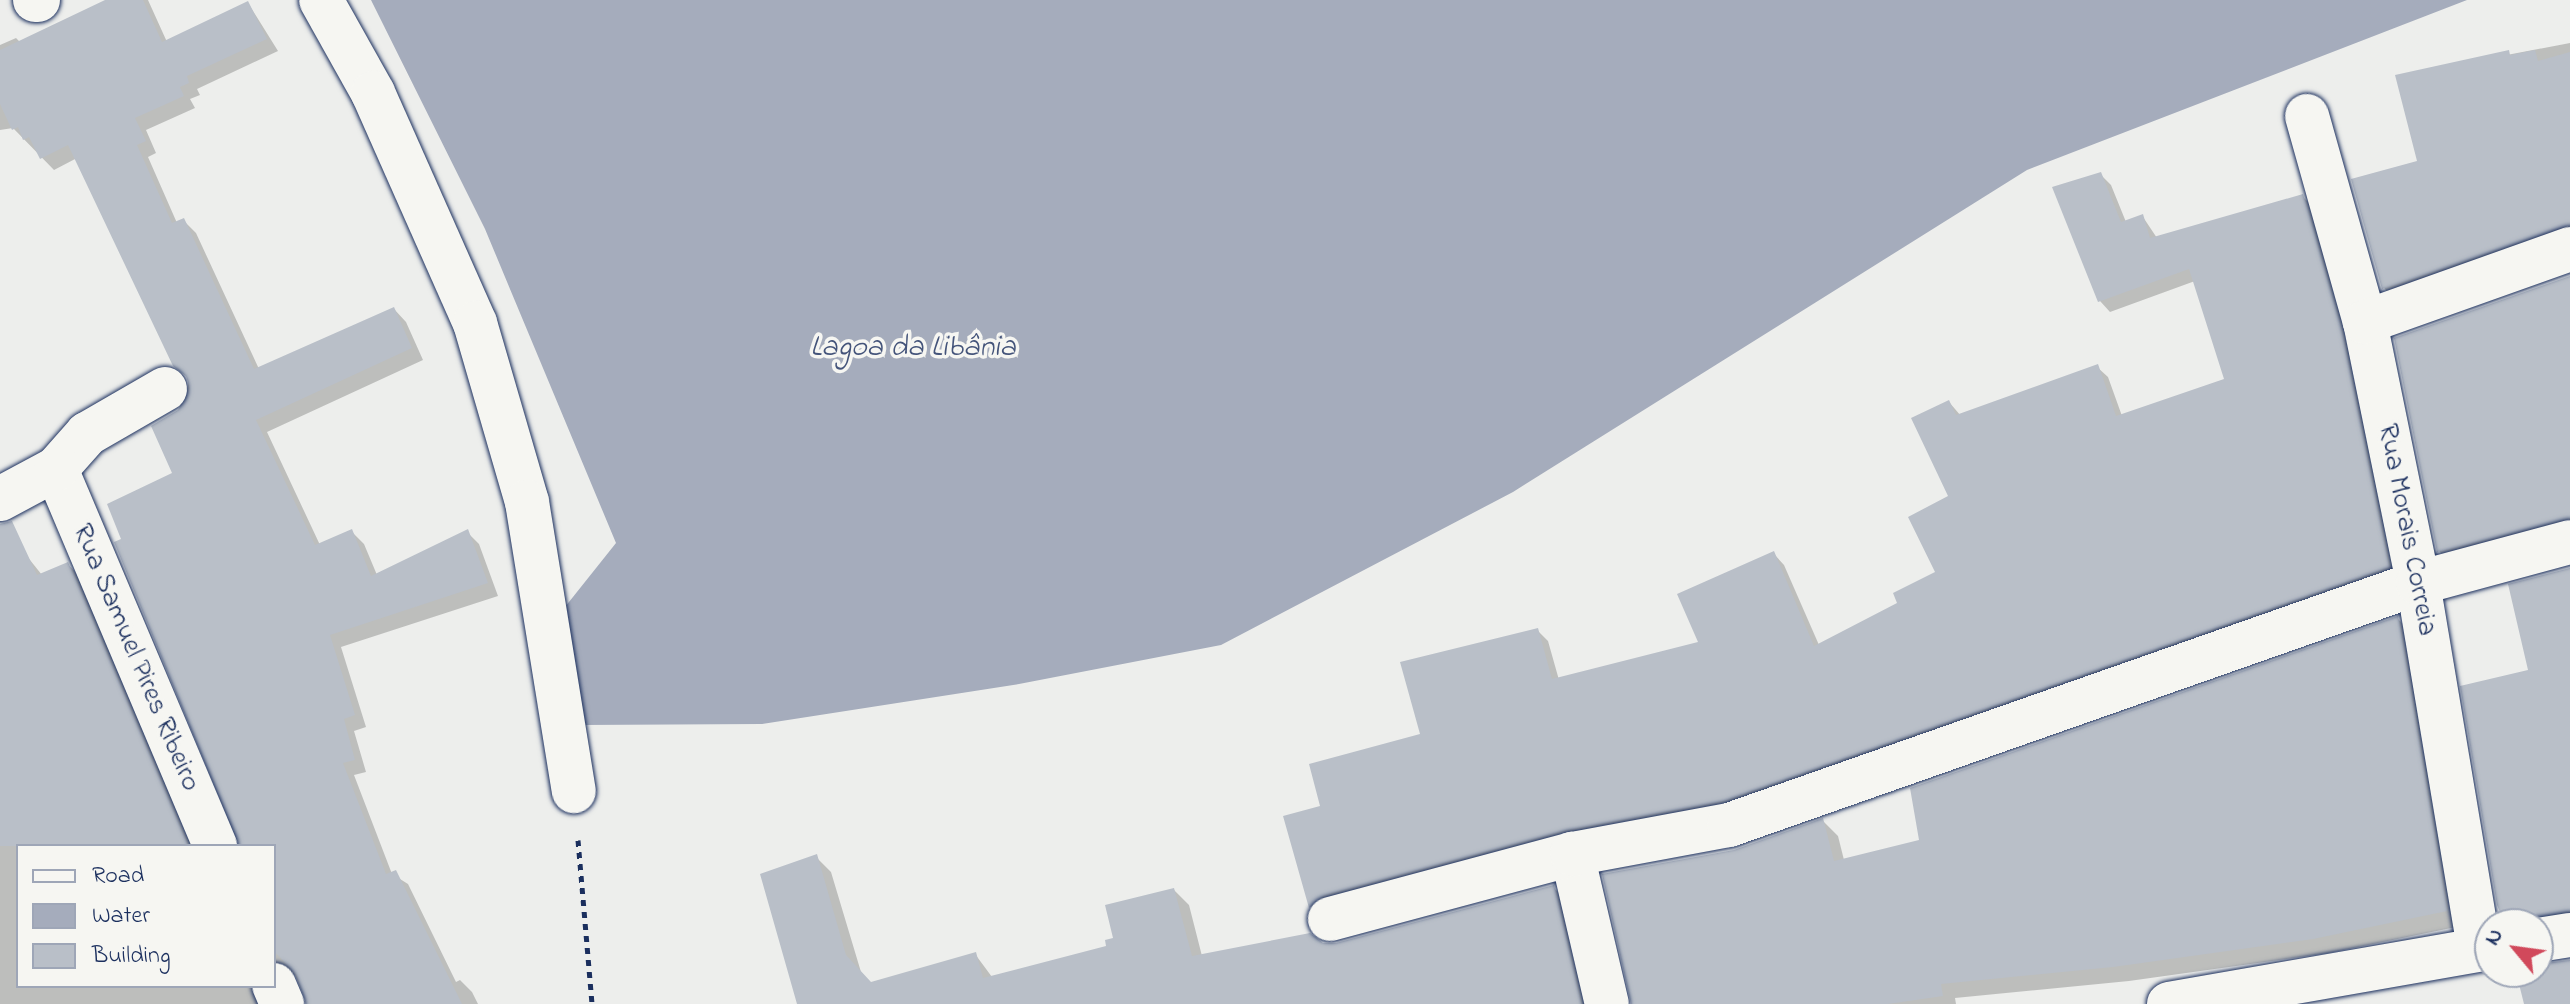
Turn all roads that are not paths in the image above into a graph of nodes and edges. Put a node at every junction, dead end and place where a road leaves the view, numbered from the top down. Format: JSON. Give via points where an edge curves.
{"nodes":[{"id":1,"x":321,"y":0,"type":"edge"},
{"id":2,"x":2307,"y":116,"type":"dead end"},
{"id":3,"x":2570,"y":249,"type":"edge"},
{"id":4,"x":2365,"y":322,"type":"junction"},
{"id":5,"x":165,"y":389,"type":"dead end"},
{"id":6,"x":56,"y":469,"type":"junction"},
{"id":7,"x":0,"y":499,"type":"edge"},
{"id":8,"x":2570,"y":542,"type":"edge"},
{"id":9,"x":2418,"y":583,"type":"junction"},
{"id":10,"x":574,"y":791,"type":"road end"},
{"id":11,"x":214,"y":844,"type":"edge"},
{"id":12,"x":1572,"y":854,"type":"junction"},
{"id":13,"x":2477,"y":908,"type":"edge"},
{"id":14,"x":1330,"y":919,"type":"dead end"},
{"id":15,"x":2474,"y":950,"type":"edge"},
{"id":16,"x":1607,"y":1004,"type":"edge"},
{"id":17,"x":2169,"y":1004,"type":"edge"}],
"edges":[{"from":1,"to":10,"type":"street","via":[[373,93],[475,323],[527,502]]},
{"from":2,"to":4,"type":"street","name":"Rua Morais Correia"},
{"from":3,"to":4,"type":"street"},
{"from":4,"to":9,"type":"street","name":"Rua Morais Correia"},
{"from":5,"to":6,"type":"street","via":[[87,434]]},
{"from":6,"to":7,"type":"street"},
{"from":6,"to":11,"type":"street","name":"Rua Samuel Pires Ribeiro"},
{"from":8,"to":9,"type":"street"},
{"from":9,"to":12,"type":"street","via":[[1729,825]]},
{"from":9,"to":13,"type":"street","name":"Rua Morais Correia"},
{"from":12,"to":14,"type":"street"},
{"from":12,"to":16,"type":"street"},
{"from":15,"to":17,"type":"street"}]}
